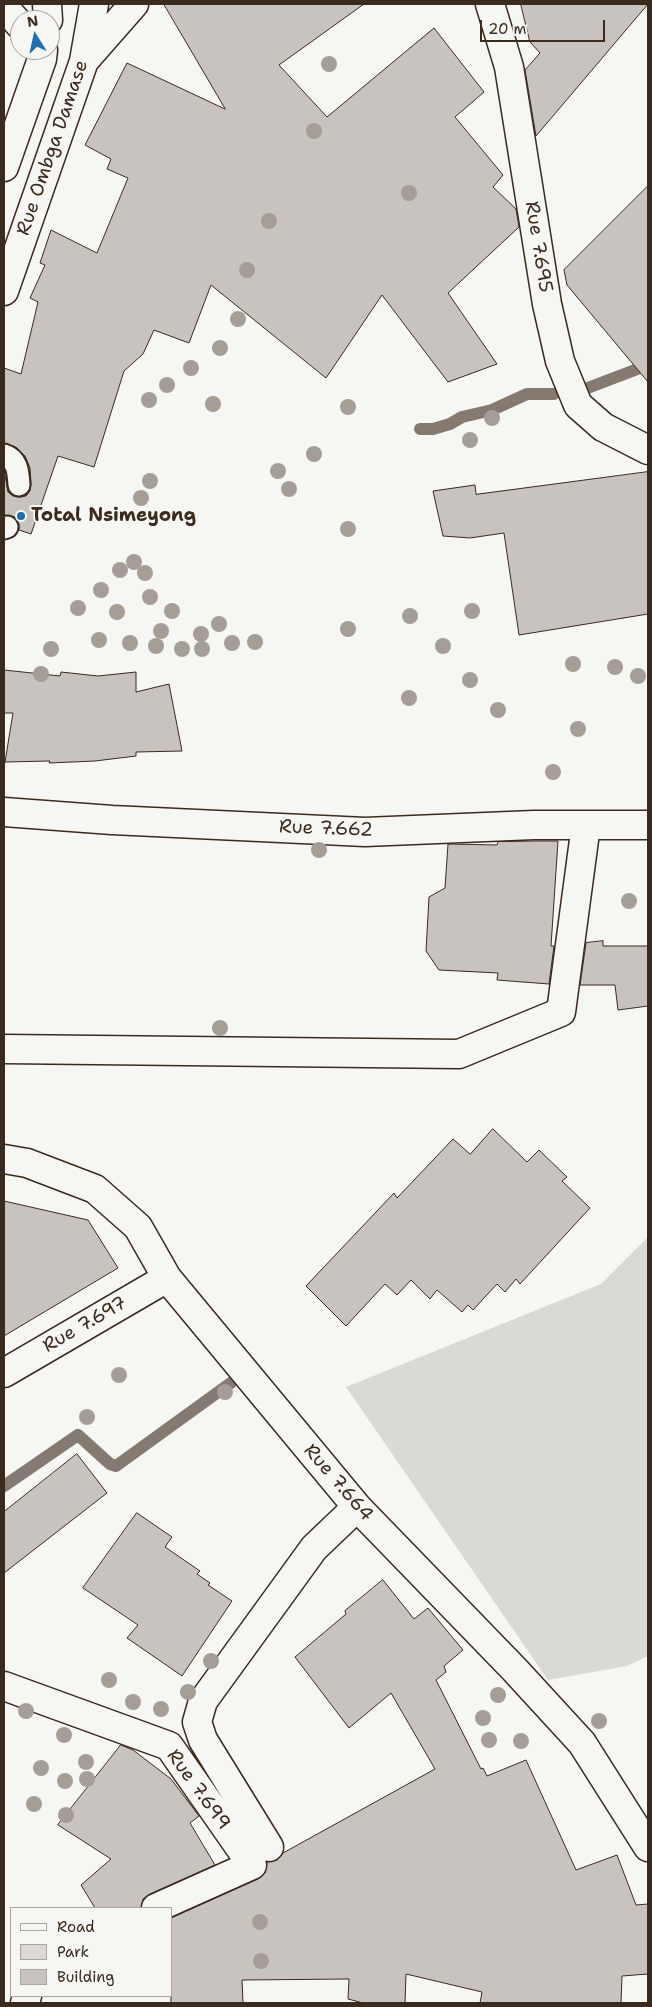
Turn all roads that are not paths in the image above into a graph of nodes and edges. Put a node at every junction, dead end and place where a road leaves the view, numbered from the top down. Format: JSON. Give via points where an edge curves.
{"nodes":[{"id":1,"x":94,"y":4,"type":"edge"},
{"id":2,"x":134,"y":4,"type":"edge"},
{"id":3,"x":490,"y":4,"type":"edge"},
{"id":4,"x":39,"y":60,"type":"edge"},
{"id":5,"x":84,"y":61,"type":"junction"},
{"id":6,"x":4,"y":167,"type":"edge"},
{"id":7,"x":4,"y":291,"type":"edge"},
{"id":8,"x":648,"y":450,"type":"edge"},
{"id":9,"x":4,"y":455,"type":"edge"},
{"id":10,"x":19,"y":485,"type":"dead end"},
{"id":11,"x":4,"y":812,"type":"edge"},
{"id":12,"x":586,"y":825,"type":"junction"},
{"id":13,"x":648,"y":825,"type":"edge"},
{"id":14,"x":4,"y":1049,"type":"edge"},
{"id":15,"x":4,"y":1159,"type":"edge"},
{"id":16,"x":167,"y":1278,"type":"junction"},
{"id":17,"x":4,"y":1373,"type":"edge"},
{"id":18,"x":357,"y":1507,"type":"junction"},
{"id":19,"x":4,"y":1686,"type":"edge"},
{"id":20,"x":269,"y":1847,"type":"dead end"},
{"id":21,"x":648,"y":1848,"type":"edge"},
{"id":22,"x":158,"y":1907,"type":"edge"}],
"edges":[{"from":1,"to":5,"type":"street","name":"Rue Ombga Damase"},
{"from":2,"to":5,"type":"street"},
{"from":3,"to":8,"type":"street","name":"Rue 7.695","via":[[509,67],[547,304],[560,361],[578,405],[602,427]]},
{"from":4,"to":6,"type":"street"},
{"from":5,"to":7,"type":"street","name":"Rue Ombga Damase"},
{"from":9,"to":10,"type":"lane","via":[[17,466]]},
{"from":11,"to":12,"type":"street","name":"Rue 7.662","via":[[364,832]]},
{"from":12,"to":13,"type":"street","name":"Rue 7.662"},
{"from":12,"to":14,"type":"street","via":[[560,1012],[459,1054]]},
{"from":15,"to":16,"type":"street","name":"Rue 7.664","via":[[26,1163],[95,1189],[138,1227]]},
{"from":16,"to":17,"type":"street","name":"Rue 7.697"},
{"from":16,"to":18,"type":"street","name":"Rue 7.664"},
{"from":18,"to":20,"type":"street","via":[[314,1548],[203,1701],[197,1722],[203,1740]]},
{"from":18,"to":21,"type":"street","name":"Rue 7.664","via":[[582,1743]]},
{"from":19,"to":22,"type":"street","name":"Rue 7.699","via":[[169,1746],[252,1865]]}]}
